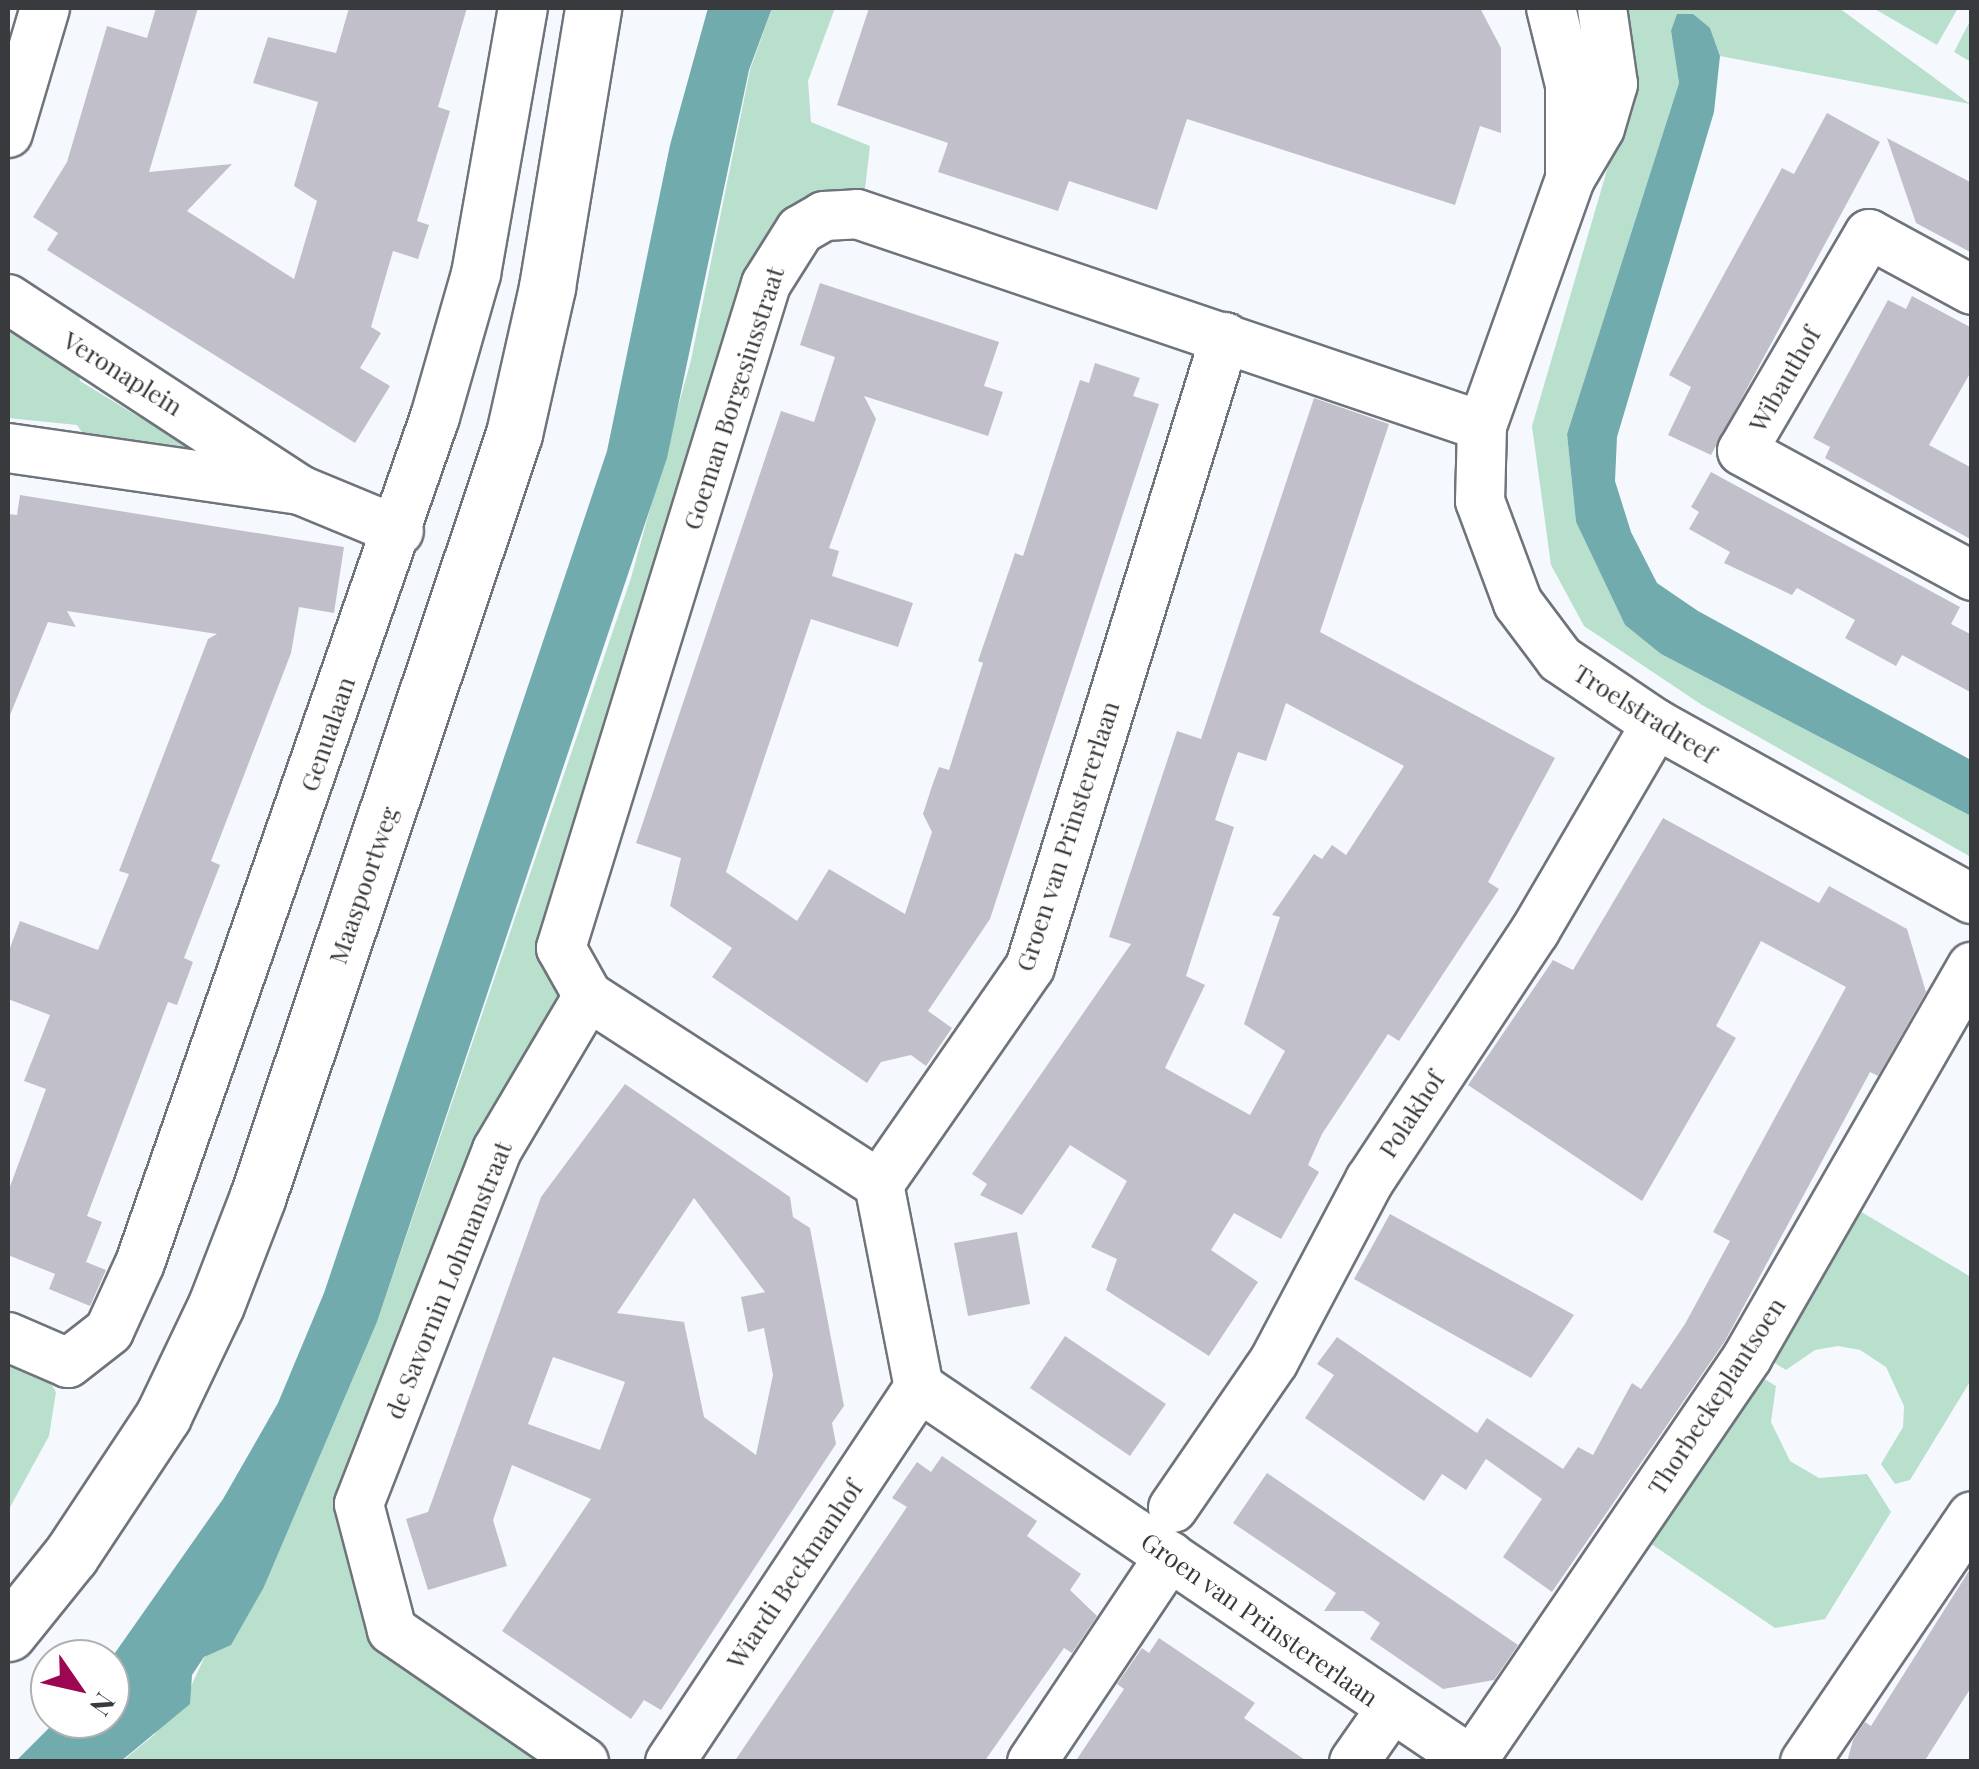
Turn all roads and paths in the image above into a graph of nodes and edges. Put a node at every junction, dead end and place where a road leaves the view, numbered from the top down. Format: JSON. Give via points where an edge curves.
{"nodes":[{"id":1,"x":45,"y":8,"type":"edge"},
{"id":2,"x":523,"y":8,"type":"edge"},
{"id":3,"x":592,"y":8,"type":"edge"},
{"id":4,"x":613,"y":8,"type":"edge"},
{"id":5,"x":1552,"y":8,"type":"edge"},
{"id":6,"x":1602,"y":8,"type":"edge"},
{"id":7,"x":584,"y":81,"type":"junction"},
{"id":8,"x":8,"y":132,"type":"edge"},
{"id":9,"x":1570,"y":179,"type":"junction"},
{"id":10,"x":1972,"y":290,"type":"edge"},
{"id":11,"x":8,"y":300,"type":"edge"},
{"id":12,"x":1225,"y":337,"type":"junction"},
{"id":13,"x":1482,"y":426,"type":"junction"},
{"id":14,"x":8,"y":448,"type":"edge"},
{"id":15,"x":232,"y":463,"type":"junction"},
{"id":16,"x":399,"y":530,"type":"junction"},
{"id":17,"x":1972,"y":576,"type":"edge"},
{"id":18,"x":1656,"y":724,"type":"junction"},
{"id":19,"x":1972,"y":899,"type":"edge"},
{"id":20,"x":1972,"y":967,"type":"edge"},
{"id":21,"x":588,"y":996,"type":"junction"},
{"id":22,"x":878,"y":1184,"type":"junction"},
{"id":23,"x":8,"y":1338,"type":"edge"},
{"id":24,"x":919,"y":1386,"type":"junction"},
{"id":25,"x":1172,"y":1508,"type":"dead end"},
{"id":26,"x":1972,"y":1516,"type":"edge"},
{"id":27,"x":1170,"y":1556,"type":"junction"},
{"id":28,"x":1956,"y":1576,"type":"edge"},
{"id":29,"x":8,"y":1633,"type":"edge"},
{"id":30,"x":1391,"y":1709,"type":"junction"},
{"id":31,"x":1472,"y":1761,"type":"edge"},
{"id":32,"x":584,"y":1762,"type":"edge"},
{"id":33,"x":670,"y":1762,"type":"edge"},
{"id":34,"x":1032,"y":1762,"type":"edge"},
{"id":35,"x":1354,"y":1762,"type":"edge"},
{"id":36,"x":1805,"y":1762,"type":"edge"}],
"edges":[{"from":1,"to":8,"type":"street"},
{"from":2,"to":16,"type":"street","name":"Genualaan","via":[[476,274]]},
{"from":3,"to":7,"type":"main road","name":"Maaspoortweg"},
{"from":4,"to":7,"type":"main road","name":"Maaspoortweg"},
{"from":5,"to":9,"type":"street","name":"Troelstradreef","via":[[1570,84]]},
{"from":6,"to":9,"type":"street","name":"Troelstradreef","via":[[1614,84],[1600,128]]},
{"from":7,"to":29,"type":"main road","name":"Maaspoortweg","via":[[514,434],[258,1196],[163,1416],[91,1527]]},
{"from":9,"to":13,"type":"street","name":"Troelstradreef"},
{"from":10,"to":17,"type":"street","name":"Wibauthof","via":[[1869,234],[1742,451]]},
{"from":11,"to":15,"type":"street","name":"Veronaplein"},
{"from":12,"to":13,"type":"street"},
{"from":12,"to":21,"type":"street","name":"Goeman Borgesiusstraat","via":[[857,214],[824,216],[800,230],[766,284],[561,948]]},
{"from":12,"to":22,"type":"street","name":"Groen van Prinstererlaan","via":[[1030,967]]},
{"from":13,"to":18,"type":"street","name":"Troelstradreef","via":[[1480,501],[1518,604],[1560,660]]},
{"from":14,"to":15,"type":"street","name":"Veronaplein"},
{"from":15,"to":16,"type":"street","name":"Veronaplein"},
{"from":16,"to":23,"type":"street","name":"Genualaan","via":[[140,1263],[109,1331],[68,1363]]},
{"from":18,"to":19,"type":"street","name":"Troelstradreef"},
{"from":18,"to":25,"type":"street","name":"Polakhof","via":[[1535,931],[1370,1180],[1274,1361]]},
{"from":20,"to":31,"type":"street","name":"Thorbeckeplantsoen","via":[[1748,1356]]},
{"from":21,"to":22,"type":"street"},
{"from":21,"to":32,"type":"street","name":"de Savornin Lohmanstraat","via":[[497,1150],[359,1504],[392,1630]]},
{"from":22,"to":24,"type":"street"},
{"from":24,"to":27,"type":"street","name":"Groen van Prinstererlaan"},
{"from":24,"to":33,"type":"street","name":"Wiardi Beckmanhof"},
{"from":26,"to":28,"type":"street"},
{"from":27,"to":30,"type":"street","name":"Groen van Prinstererlaan"},
{"from":27,"to":34,"type":"street"},
{"from":28,"to":36,"type":"street"},
{"from":30,"to":31,"type":"street","name":"Groen van Prinstererlaan"},
{"from":30,"to":35,"type":"street"}]}
